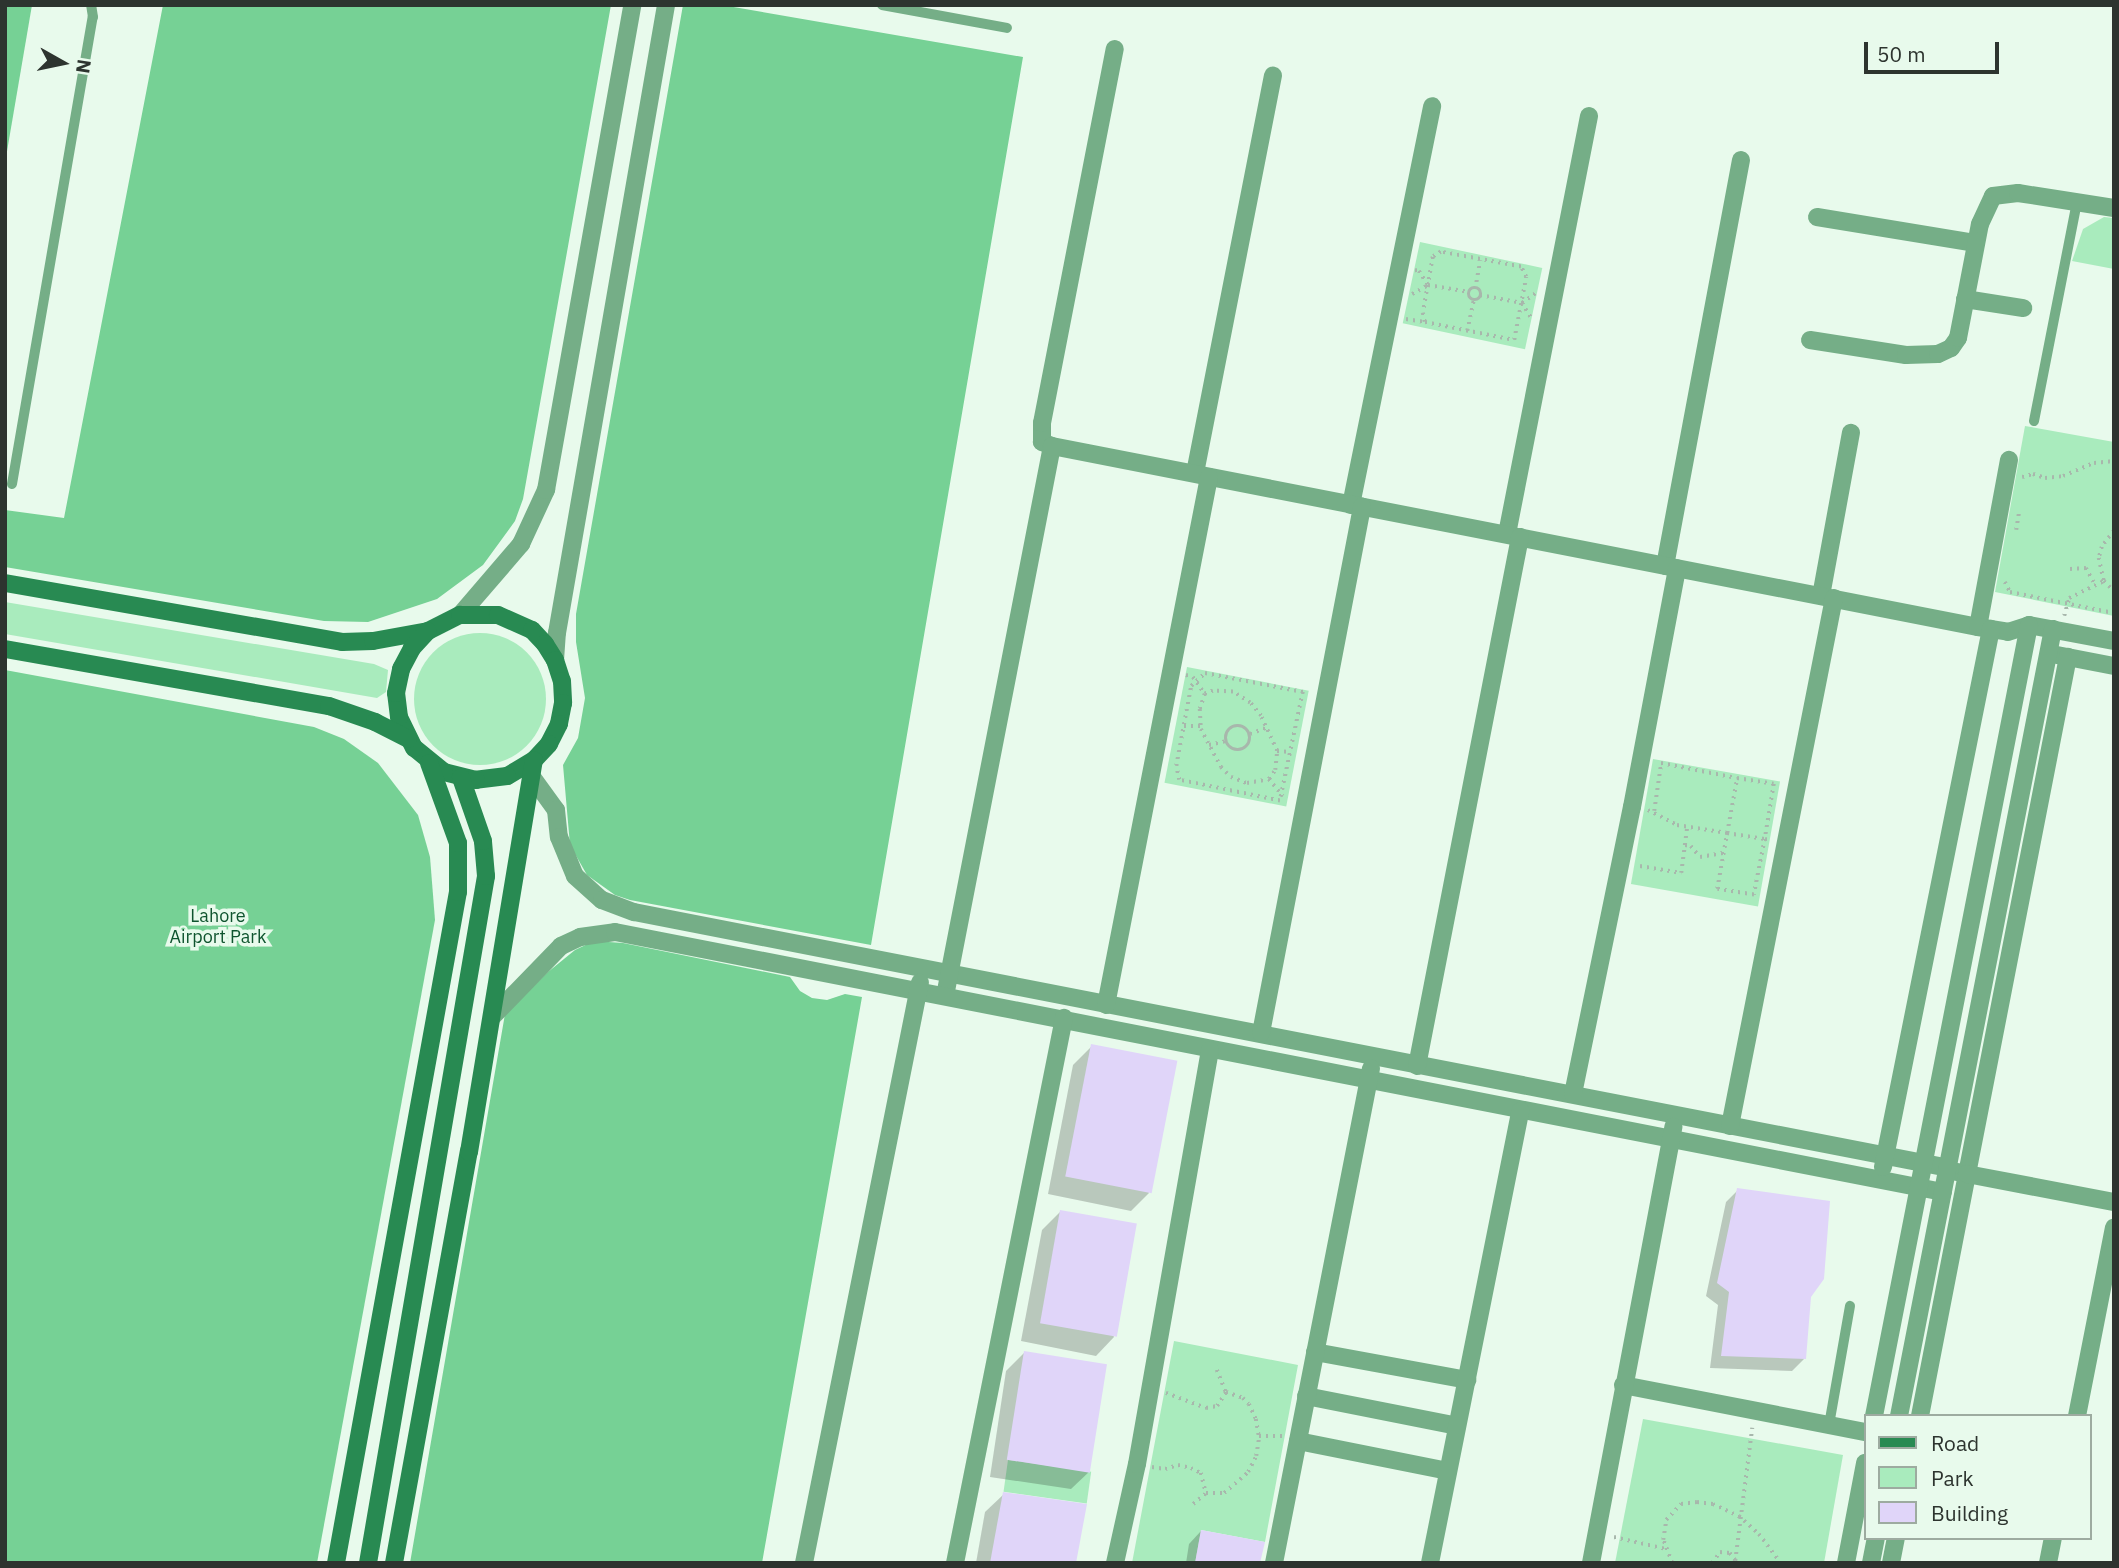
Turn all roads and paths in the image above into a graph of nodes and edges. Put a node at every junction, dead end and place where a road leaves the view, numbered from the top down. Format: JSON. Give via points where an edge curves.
{"nodes":[{"id":1,"x":91,"y":5,"type":"edge"},
{"id":2,"x":632,"y":5,"type":"edge"},
{"id":3,"x":666,"y":5,"type":"edge"},
{"id":4,"x":882,"y":5,"type":"edge"},
{"id":5,"x":922,"y":9,"type":"edge"},
{"id":6,"x":1007,"y":28,"type":"dead end"},
{"id":7,"x":1115,"y":49,"type":"dead end"},
{"id":8,"x":1273,"y":76,"type":"dead end"},
{"id":9,"x":1432,"y":106,"type":"dead end"},
{"id":10,"x":1589,"y":116,"type":"dead end"},
{"id":11,"x":1741,"y":160,"type":"dead end"},
{"id":12,"x":2077,"y":202,"type":"junction"},
{"id":13,"x":2114,"y":208,"type":"edge"},
{"id":14,"x":1816,"y":217,"type":"dead end"},
{"id":15,"x":1976,"y":243,"type":"junction"},
{"id":16,"x":1480,"y":259,"type":"junction"},
{"id":17,"x":1428,"y":285,"type":"junction"},
{"id":18,"x":1475,"y":289,"type":"junction"},
{"id":19,"x":1469,"y":292,"type":"junction"},
{"id":20,"x":1480,"y":295,"type":"junction"},
{"id":21,"x":1474,"y":298,"type":"junction"},
{"id":22,"x":1965,"y":299,"type":"junction"},
{"id":23,"x":1522,"y":303,"type":"junction"},
{"id":24,"x":2023,"y":309,"type":"dead end"},
{"id":25,"x":1468,"y":331,"type":"junction"},
{"id":26,"x":1810,"y":340,"type":"dead end"},
{"id":27,"x":2034,"y":421,"type":"dead end"},
{"id":28,"x":1851,"y":433,"type":"dead end"},
{"id":29,"x":1052,"y":446,"type":"junction"},
{"id":30,"x":2009,"y":460,"type":"dead end"},
{"id":31,"x":2114,"y":461,"type":"edge"},
{"id":32,"x":1202,"y":475,"type":"junction"},
{"id":33,"x":12,"y":484,"type":"dead end"},
{"id":34,"x":2018,"y":484,"type":"dead end"},
{"id":35,"x":1357,"y":506,"type":"junction"},
{"id":36,"x":2019,"y":507,"type":"dead end"},
{"id":37,"x":2114,"y":531,"type":"edge"},
{"id":38,"x":2015,"y":533,"type":"dead end"},
{"id":39,"x":1513,"y":536,"type":"junction"},
{"id":40,"x":1671,"y":567,"type":"junction"},
{"id":41,"x":2070,"y":569,"type":"dead end"},
{"id":42,"x":2001,"y":575,"type":"dead end"},
{"id":43,"x":2104,"y":580,"type":"junction"},
{"id":44,"x":5,"y":583,"type":"edge"},
{"id":45,"x":2095,"y":584,"type":"junction"},
{"id":46,"x":2114,"y":591,"type":"edge"},
{"id":47,"x":1828,"y":597,"type":"junction"},
{"id":48,"x":2067,"y":604,"type":"junction"},
{"id":49,"x":2114,"y":613,"type":"edge"},
{"id":50,"x":460,"y":615,"type":"junction"},
{"id":51,"x":2029,"y":625,"type":"junction"},
{"id":52,"x":1992,"y":629,"type":"junction"},
{"id":53,"x":2057,"y":630,"type":"junction"},
{"id":54,"x":428,"y":631,"type":"junction"},
{"id":55,"x":2114,"y":641,"type":"edge"},
{"id":56,"x":2025,"y":648,"type":"junction"},
{"id":57,"x":5,"y":649,"type":"edge"},
{"id":58,"x":2049,"y":653,"type":"junction"},
{"id":59,"x":2068,"y":657,"type":"junction"},
{"id":60,"x":555,"y":660,"type":"junction"},
{"id":61,"x":2114,"y":666,"type":"edge"},
{"id":62,"x":1170,"y":672,"type":"junction"},
{"id":63,"x":1195,"y":680,"type":"junction"},
{"id":64,"x":1205,"y":694,"type":"junction"},
{"id":65,"x":1184,"y":726,"type":"junction"},
{"id":66,"x":1200,"y":726,"type":"junction"},
{"id":67,"x":1268,"y":727,"type":"junction"},
{"id":68,"x":1250,"y":734,"type":"junction"},
{"id":69,"x":408,"y":739,"type":"junction"},
{"id":70,"x":1226,"y":740,"type":"junction"},
{"id":71,"x":1209,"y":745,"type":"junction"},
{"id":72,"x":1277,"y":751,"type":"junction"},
{"id":73,"x":1292,"y":752,"type":"junction"},
{"id":74,"x":429,"y":763,"type":"junction"},
{"id":75,"x":533,"y":769,"type":"junction"},
{"id":76,"x":461,"y":778,"type":"junction"},
{"id":77,"x":1737,"y":778,"type":"junction"},
{"id":78,"x":1269,"y":779,"type":"junction"},
{"id":79,"x":1284,"y":796,"type":"junction"},
{"id":80,"x":1306,"y":801,"type":"junction"},
{"id":81,"x":1644,"y":809,"type":"dead end"},
{"id":82,"x":1654,"y":811,"type":"junction"},
{"id":83,"x":1687,"y":827,"type":"junction"},
{"id":84,"x":1727,"y":834,"type":"junction"},
{"id":85,"x":1765,"y":839,"type":"junction"},
{"id":86,"x":1784,"y":842,"type":"junction"},
{"id":87,"x":1685,"y":845,"type":"junction"},
{"id":88,"x":1723,"y":853,"type":"junction"},
{"id":89,"x":1640,"y":866,"type":"dead end"},
{"id":90,"x":922,"y":968,"type":"junction"},
{"id":91,"x":948,"y":973,"type":"junction"},
{"id":92,"x":918,"y":991,"type":"junction"},
{"id":93,"x":945,"y":996,"type":"junction"},
{"id":94,"x":1106,"y":1005,"type":"junction"},
{"id":95,"x":492,"y":1017,"type":"junction"},
{"id":96,"x":1064,"y":1018,"type":"junction"},
{"id":97,"x":1261,"y":1033,"type":"junction"},
{"id":98,"x":1210,"y":1050,"type":"junction"},
{"id":99,"x":1373,"y":1057,"type":"junction"},
{"id":100,"x":1417,"y":1066,"type":"junction"},
{"id":101,"x":1369,"y":1079,"type":"junction"},
{"id":102,"x":1573,"y":1094,"type":"junction"},
{"id":103,"x":1520,"y":1111,"type":"junction"},
{"id":104,"x":1675,"y":1116,"type":"junction"},
{"id":105,"x":1730,"y":1126,"type":"junction"},
{"id":106,"x":1671,"y":1138,"type":"junction"},
{"id":107,"x":1885,"y":1156,"type":"junction"},
{"id":108,"x":1922,"y":1163,"type":"junction"},
{"id":109,"x":1948,"y":1169,"type":"junction"},
{"id":110,"x":1967,"y":1174,"type":"junction"},
{"id":111,"x":1880,"y":1181,"type":"junction"},
{"id":112,"x":1917,"y":1188,"type":"junction"},
{"id":113,"x":1943,"y":1192,"type":"junction"},
{"id":114,"x":2114,"y":1202,"type":"edge"},
{"id":115,"x":2114,"y":1228,"type":"edge"},
{"id":116,"x":1850,"y":1306,"type":"dead end"},
{"id":117,"x":1315,"y":1352,"type":"junction"},
{"id":118,"x":1217,"y":1370,"type":"dead end"},
{"id":119,"x":1466,"y":1380,"type":"junction"},
{"id":120,"x":1623,"y":1385,"type":"junction"},
{"id":121,"x":1150,"y":1389,"type":"junction"},
{"id":122,"x":1226,"y":1392,"type":"junction"},
{"id":123,"x":1306,"y":1396,"type":"junction"},
{"id":124,"x":1755,"y":1410,"type":"junction"},
{"id":125,"x":1874,"y":1414,"type":"edge"},
{"id":126,"x":1899,"y":1414,"type":"edge"},
{"id":127,"x":1920,"y":1414,"type":"edge"},
{"id":128,"x":2077,"y":1414,"type":"edge"},
{"id":129,"x":1457,"y":1426,"type":"junction"},
{"id":130,"x":1829,"y":1426,"type":"junction"},
{"id":131,"x":1864,"y":1432,"type":"edge"},
{"id":132,"x":1259,"y":1436,"type":"junction"},
{"id":133,"x":1298,"y":1440,"type":"junction"},
{"id":134,"x":1137,"y":1464,"type":"junction"},
{"id":135,"x":1864,"y":1468,"type":"edge"},
{"id":136,"x":1448,"y":1471,"type":"junction"},
{"id":137,"x":1206,"y":1493,"type":"junction"},
{"id":138,"x":1193,"y":1504,"type":"dead end"},
{"id":139,"x":1739,"y":1516,"type":"junction"},
{"id":140,"x":1596,"y":1532,"type":"junction"},
{"id":141,"x":1876,"y":1540,"type":"edge"},
{"id":142,"x":1896,"y":1540,"type":"edge"},
{"id":143,"x":2053,"y":1540,"type":"edge"},
{"id":144,"x":1666,"y":1549,"type":"junction"},
{"id":145,"x":1735,"y":1562,"type":"edge"},
{"id":146,"x":336,"y":1563,"type":"edge"},
{"id":147,"x":368,"y":1563,"type":"edge"},
{"id":148,"x":394,"y":1563,"type":"edge"},
{"id":149,"x":804,"y":1563,"type":"edge"},
{"id":150,"x":955,"y":1563,"type":"edge"},
{"id":151,"x":1115,"y":1563,"type":"edge"},
{"id":152,"x":1274,"y":1563,"type":"edge"},
{"id":153,"x":1430,"y":1563,"type":"edge"},
{"id":154,"x":1591,"y":1563,"type":"edge"},
{"id":155,"x":1672,"y":1563,"type":"edge"},
{"id":156,"x":1712,"y":1563,"type":"edge"},
{"id":157,"x":1781,"y":1563,"type":"edge"},
{"id":158,"x":1846,"y":1563,"type":"edge"},
{"id":159,"x":1871,"y":1563,"type":"edge"},
{"id":160,"x":1891,"y":1563,"type":"edge"},
{"id":161,"x":2048,"y":1563,"type":"edge"}],
"edges":[{"from":1,"to":33,"type":"lane","via":[[93,17]]},
{"from":2,"to":50,"type":"street","via":[[546,490],[521,544]]},
{"from":3,"to":60,"type":"street"},
{"from":4,"to":5,"type":"lane"},
{"from":5,"to":6,"type":"lane"},
{"from":7,"to":29,"type":"street","via":[[1042,424],[1042,442]]},
{"from":8,"to":32,"type":"street"},
{"from":9,"to":35,"type":"street"},
{"from":10,"to":39,"type":"street"},
{"from":11,"to":40,"type":"street"},
{"from":12,"to":13,"type":"street"},
{"from":12,"to":15,"type":"street","via":[[2018,193],[1993,197]]},
{"from":12,"to":27,"type":"lane"},
{"from":14,"to":15,"type":"street"},
{"from":15,"to":22,"type":"street"},
{"from":16,"to":17,"type":"path","via":[[1441,251],[1433,257]]},
{"from":16,"to":18,"type":"path"},
{"from":16,"to":23,"type":"path","via":[[1521,267],[1526,277]]},
{"from":17,"to":19,"type":"path"},
{"from":17,"to":25,"type":"path","via":[[1425,322]]},
{"from":18,"to":19,"type":"path"},
{"from":18,"to":20,"type":"path","via":[[1481,290]]},
{"from":19,"to":21,"type":"path"},
{"from":20,"to":21,"type":"path"},
{"from":20,"to":23,"type":"path"},
{"from":21,"to":25,"type":"path"},
{"from":22,"to":24,"type":"street"},
{"from":22,"to":26,"type":"street","via":[[1958,338],[1938,354],[1914,356]]},
{"from":23,"to":25,"type":"path","via":[[1514,340]]},
{"from":28,"to":47,"type":"street"},
{"from":29,"to":32,"type":"street"},
{"from":29,"to":91,"type":"street"},
{"from":30,"to":52,"type":"street"},
{"from":31,"to":34,"type":"path","via":[[2094,463],[2063,476],[2026,475]]},
{"from":32,"to":35,"type":"street"},
{"from":32,"to":62,"type":"street"},
{"from":35,"to":39,"type":"street"},
{"from":35,"to":80,"type":"street"},
{"from":36,"to":38,"type":"path"},
{"from":37,"to":43,"type":"path","via":[[2099,558]]},
{"from":39,"to":40,"type":"street"},
{"from":39,"to":100,"type":"street"},
{"from":40,"to":47,"type":"street"},
{"from":40,"to":102,"type":"street"},
{"from":41,"to":45,"type":"path","via":[[2086,568]]},
{"from":42,"to":48,"type":"path","via":[[2010,592]]},
{"from":43,"to":45,"type":"path"},
{"from":43,"to":46,"type":"path"},
{"from":44,"to":54,"type":"street","via":[[324,640],[358,642]]},
{"from":45,"to":48,"type":"path","via":[[2076,593]]},
{"from":47,"to":52,"type":"street"},
{"from":47,"to":86,"type":"street"},
{"from":48,"to":49,"type":"path"},
{"from":48,"to":53,"type":"path"},
{"from":50,"to":54,"type":"street"},
{"from":50,"to":60,"type":"street","via":[[479,612],[516,621],[538,637]]},
{"from":51,"to":52,"type":"street"},
{"from":51,"to":53,"type":"street"},
{"from":51,"to":56,"type":"street"},
{"from":52,"to":56,"type":"street"},
{"from":52,"to":107,"type":"street"},
{"from":53,"to":55,"type":"street"},
{"from":53,"to":58,"type":"street"},
{"from":54,"to":69,"type":"street","via":[[401,669],[396,693]]},
{"from":56,"to":58,"type":"street"},
{"from":56,"to":108,"type":"street"},
{"from":57,"to":69,"type":"street","via":[[329,706]]},
{"from":58,"to":59,"type":"street"},
{"from":58,"to":109,"type":"street"},
{"from":59,"to":61,"type":"street"},
{"from":59,"to":110,"type":"street"},
{"from":60,"to":75,"type":"street","via":[[562,681],[559,724]]},
{"from":62,"to":63,"type":"path"},
{"from":62,"to":94,"type":"street"},
{"from":63,"to":64,"type":"path"},
{"from":63,"to":65,"type":"path"},
{"from":63,"to":73,"type":"path","via":[[1205,673],[1303,692]]},
{"from":64,"to":66,"type":"path"},
{"from":64,"to":67,"type":"path","via":[[1233,692],[1250,703]]},
{"from":65,"to":66,"type":"path"},
{"from":65,"to":79,"type":"path","via":[[1176,766],[1179,780],[1278,802]]},
{"from":66,"to":71,"type":"path"},
{"from":67,"to":68,"type":"path"},
{"from":67,"to":72,"type":"path"},
{"from":68,"to":70,"type":"path","via":[[1237,726],[1227,732]]},
{"from":68,"to":70,"type":"path","via":[[1248,745],[1241,749]]},
{"from":69,"to":74,"type":"street"},
{"from":70,"to":71,"type":"path"},
{"from":71,"to":78,"type":"path","via":[[1231,776],[1247,783]]},
{"from":72,"to":73,"type":"path"},
{"from":72,"to":78,"type":"path","via":[[1275,771]]},
{"from":73,"to":79,"type":"path"},
{"from":74,"to":76,"type":"street"},
{"from":74,"to":146,"type":"street","via":[[455,833],[460,867]]},
{"from":75,"to":76,"type":"street","via":[[492,780]]},
{"from":75,"to":90,"type":"street","via":[[556,810],[559,836],[575,876],[614,906]]},
{"from":75,"to":95,"type":"street"},
{"from":76,"to":147,"type":"street","via":[[483,841],[486,876]]},
{"from":77,"to":82,"type":"path","via":[[1661,763]]},
{"from":77,"to":84,"type":"path"},
{"from":77,"to":85,"type":"path","via":[[1774,784]]},
{"from":78,"to":79,"type":"path"},
{"from":79,"to":80,"type":"path"},
{"from":80,"to":97,"type":"street"},
{"from":81,"to":82,"type":"path"},
{"from":82,"to":83,"type":"path"},
{"from":83,"to":84,"type":"path"},
{"from":83,"to":87,"type":"path"},
{"from":84,"to":85,"type":"path"},
{"from":84,"to":88,"type":"path"},
{"from":85,"to":86,"type":"path"},
{"from":85,"to":88,"type":"path","via":[[1754,895],[1717,889]]},
{"from":86,"to":105,"type":"street"},
{"from":87,"to":88,"type":"path","via":[[1700,857]]},
{"from":87,"to":89,"type":"path","via":[[1681,873]]},
{"from":90,"to":91,"type":"street"},
{"from":90,"to":92,"type":"street"},
{"from":91,"to":93,"type":"street"},
{"from":91,"to":94,"type":"street"},
{"from":92,"to":93,"type":"street"},
{"from":92,"to":95,"type":"street","via":[[600,932],[561,946]]},
{"from":92,"to":149,"type":"street"},
{"from":93,"to":96,"type":"street"},
{"from":94,"to":97,"type":"street"},
{"from":95,"to":148,"type":"street"},
{"from":96,"to":98,"type":"street"},
{"from":96,"to":150,"type":"street"},
{"from":97,"to":99,"type":"street"},
{"from":98,"to":101,"type":"street"},
{"from":98,"to":121,"type":"street"},
{"from":99,"to":100,"type":"street"},
{"from":99,"to":101,"type":"street"},
{"from":100,"to":102,"type":"street"},
{"from":101,"to":103,"type":"street"},
{"from":101,"to":117,"type":"street"},
{"from":102,"to":104,"type":"street"},
{"from":103,"to":106,"type":"street"},
{"from":103,"to":119,"type":"street"},
{"from":104,"to":105,"type":"street"},
{"from":104,"to":106,"type":"street"},
{"from":105,"to":107,"type":"street"},
{"from":106,"to":111,"type":"street"},
{"from":106,"to":120,"type":"street"},
{"from":107,"to":108,"type":"street"},
{"from":107,"to":111,"type":"street"},
{"from":108,"to":109,"type":"street"},
{"from":108,"to":112,"type":"street"},
{"from":109,"to":110,"type":"street"},
{"from":109,"to":113,"type":"street"},
{"from":110,"to":114,"type":"street"},
{"from":110,"to":127,"type":"street"},
{"from":111,"to":112,"type":"street"},
{"from":112,"to":113,"type":"street"},
{"from":112,"to":125,"type":"street"},
{"from":113,"to":126,"type":"street"},
{"from":115,"to":128,"type":"street"},
{"from":116,"to":130,"type":"lane"},
{"from":117,"to":119,"type":"street"},
{"from":117,"to":123,"type":"street"},
{"from":118,"to":122,"type":"path"},
{"from":119,"to":129,"type":"street"},
{"from":120,"to":124,"type":"street"},
{"from":120,"to":140,"type":"street"},
{"from":121,"to":122,"type":"path","via":[[1206,1408],[1217,1406]]},
{"from":121,"to":134,"type":"street"},
{"from":122,"to":132,"type":"path","via":[[1248,1404]]},
{"from":123,"to":129,"type":"street"},
{"from":123,"to":133,"type":"street"},
{"from":124,"to":130,"type":"street"},
{"from":124,"to":139,"type":"path"},
{"from":129,"to":136,"type":"street"},
{"from":130,"to":131,"type":"street"},
{"from":132,"to":133,"type":"path"},
{"from":132,"to":137,"type":"path","via":[[1253,1464],[1239,1483],[1224,1493]]},
{"from":133,"to":136,"type":"street"},
{"from":133,"to":152,"type":"street"},
{"from":134,"to":137,"type":"path","via":[[1191,1468],[1200,1473]]},
{"from":134,"to":151,"type":"street"},
{"from":135,"to":158,"type":"street"},
{"from":136,"to":153,"type":"street"},
{"from":137,"to":138,"type":"path"},
{"from":139,"to":144,"type":"path","via":[[1713,1504],[1681,1504],[1666,1520]]},
{"from":139,"to":145,"type":"path"},
{"from":139,"to":157,"type":"path"},
{"from":140,"to":144,"type":"path"},
{"from":140,"to":154,"type":"street"},
{"from":141,"to":159,"type":"street"},
{"from":142,"to":160,"type":"street"},
{"from":143,"to":161,"type":"street"},
{"from":144,"to":155,"type":"path"},
{"from":145,"to":156,"type":"path","via":[[1725,1552],[1715,1555]]}]}
